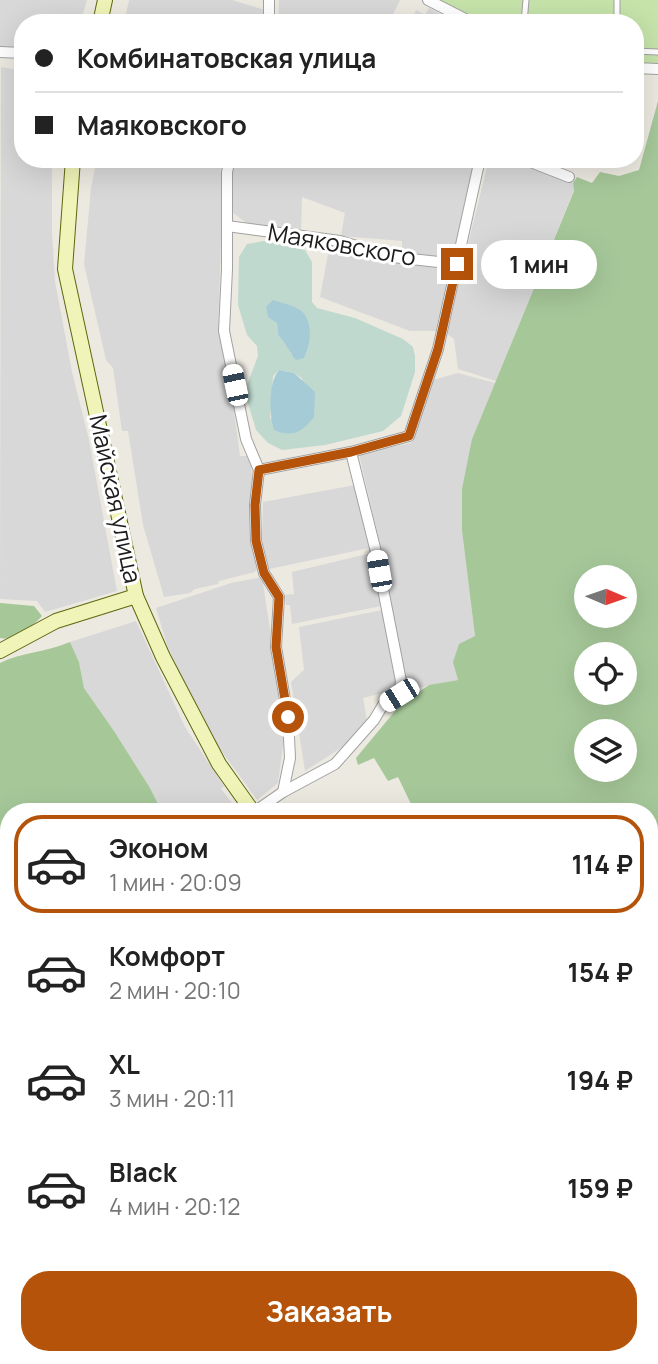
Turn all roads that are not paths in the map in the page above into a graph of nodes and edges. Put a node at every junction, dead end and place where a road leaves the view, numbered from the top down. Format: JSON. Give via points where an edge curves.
{"nodes":[{"id":1,"x":428,"y":0,"type":"edge"},
{"id":2,"x":455,"y":14,"type":"edge"},
{"id":3,"x":72,"y":168,"type":"edge"},
{"id":4,"x":228,"y":168,"type":"edge"},
{"id":5,"x":478,"y":168,"type":"edge"},
{"id":6,"x":546,"y":168,"type":"edge"},
{"id":7,"x":569,"y":177,"type":"dead end"},
{"id":8,"x":227,"y":226,"type":"junction"},
{"id":9,"x":457,"y":264,"type":"junction"},
{"id":10,"x":351,"y":452,"type":"junction"},
{"id":11,"x":259,"y":470,"type":"junction"},
{"id":12,"x":136,"y":596,"type":"junction"},
{"id":13,"x":0,"y":650,"type":"edge"},
{"id":14,"x":283,"y":792,"type":"junction"},
{"id":15,"x":247,"y":803,"type":"edge"},
{"id":16,"x":266,"y":803,"type":"edge"}],
"edges":[{"from":1,"to":2,"type":"street"},
{"from":3,"to":12,"type":"street","name":"Майская улица","via":[[65,269]]},
{"from":4,"to":8,"type":"street"},
{"from":5,"to":9,"type":"street"},
{"from":6,"to":7,"type":"street"},
{"from":8,"to":9,"type":"street","name":"Маяковского","via":[[340,241],[393,257]]},
{"from":8,"to":11,"type":"street","via":[[224,331],[246,439]]},
{"from":9,"to":10,"type":"street","via":[[438,349],[409,436]]},
{"from":10,"to":11,"type":"street"},
{"from":10,"to":14,"type":"street","via":[[401,681],[399,695],[383,705],[335,764]]},
{"from":11,"to":14,"type":"street","via":[[256,541],[264,573],[279,597],[276,647],[288,717],[290,758]]},
{"from":12,"to":13,"type":"street","via":[[56,621]]},
{"from":12,"to":15,"type":"street","name":"Майская улица","via":[[219,764]]},
{"from":14,"to":16,"type":"street"}]}
